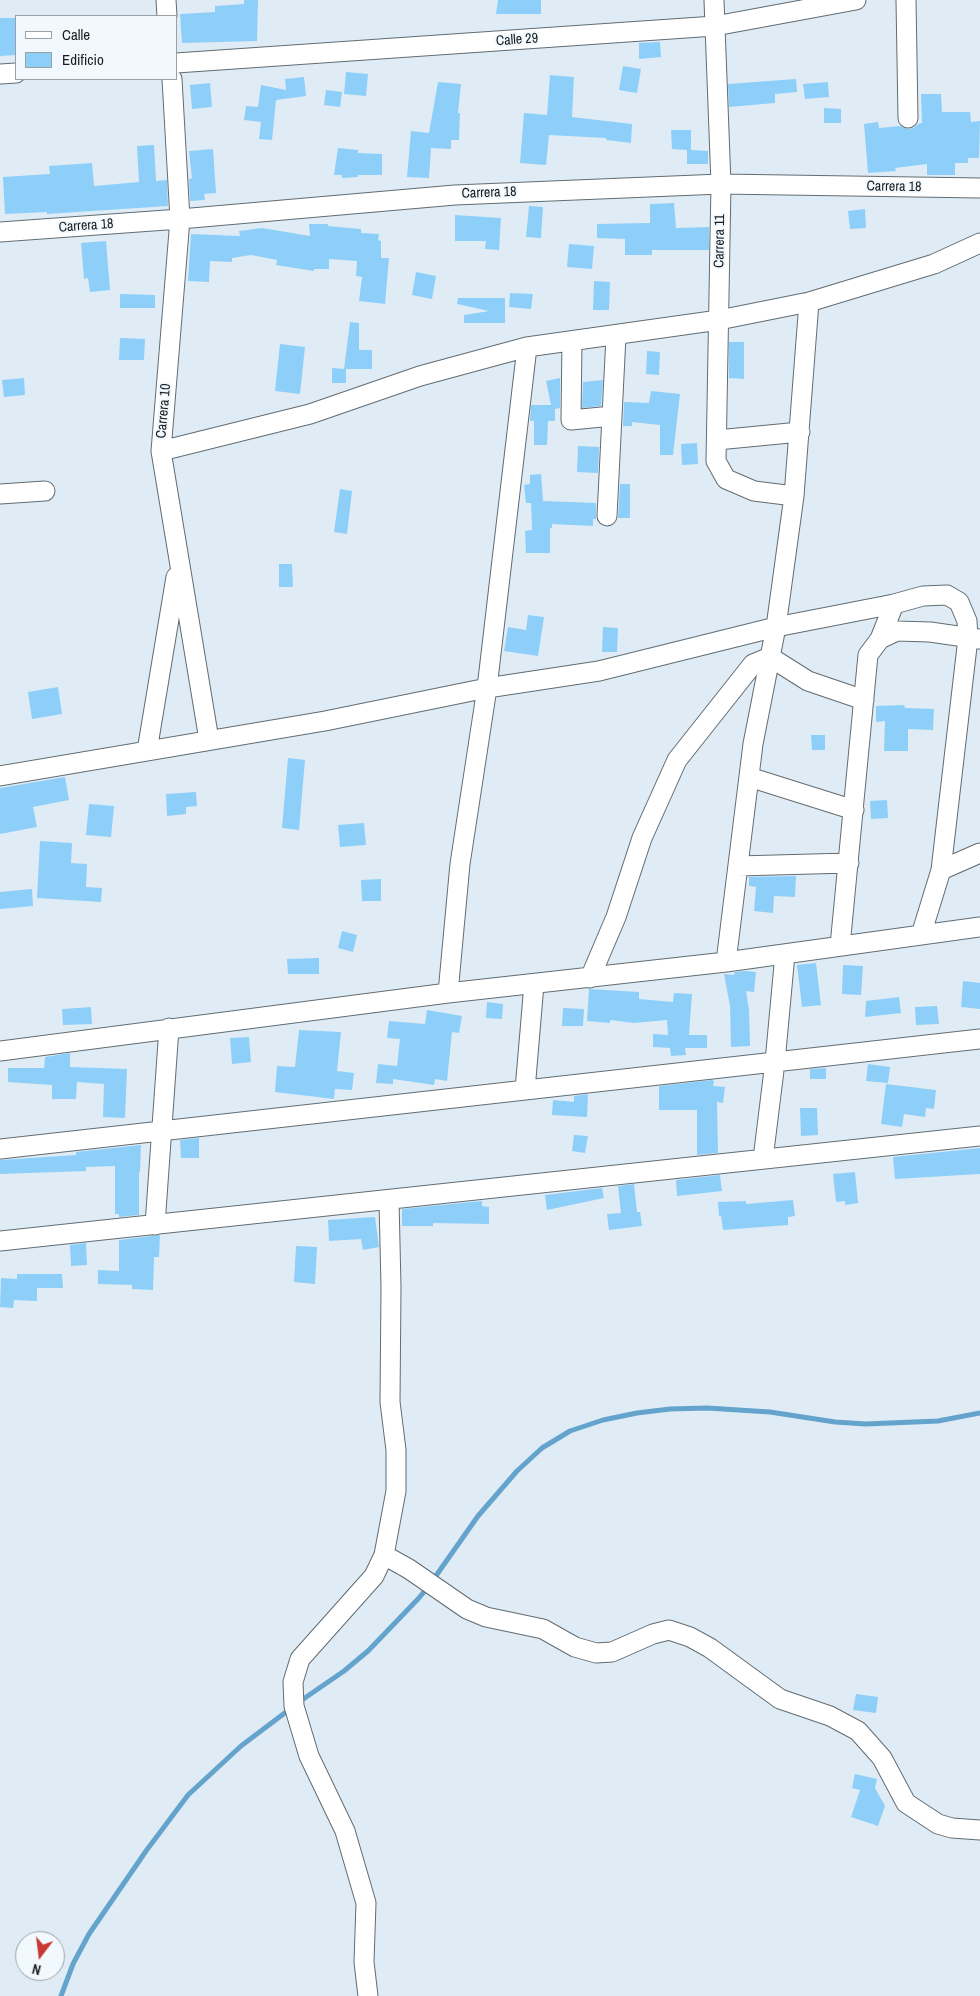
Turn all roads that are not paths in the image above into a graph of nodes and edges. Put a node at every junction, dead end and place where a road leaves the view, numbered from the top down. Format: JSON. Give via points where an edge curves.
{"nodes":[{"id":1,"x":166,"y":0,"type":"edge"},
{"id":2,"x":714,"y":0,"type":"edge"},
{"id":3,"x":856,"y":0,"type":"edge"},
{"id":4,"x":890,"y":0,"type":"edge"},
{"id":5,"x":906,"y":0,"type":"edge"},
{"id":6,"x":167,"y":15,"type":"edge"},
{"id":7,"x":716,"y":26,"type":"junction"},
{"id":8,"x":178,"y":63,"type":"edge"},
{"id":9,"x":15,"y":73,"type":"edge"},
{"id":10,"x":0,"y":74,"type":"edge"},
{"id":11,"x":172,"y":80,"type":"edge"},
{"id":12,"x":908,"y":118,"type":"dead end"},
{"id":13,"x":721,"y":184,"type":"junction"},
{"id":14,"x":980,"y":188,"type":"edge"},
{"id":15,"x":180,"y":220,"type":"junction"},
{"id":16,"x":0,"y":232,"type":"edge"},
{"id":17,"x":980,"y":243,"type":"edge"},
{"id":18,"x":809,"y":302,"type":"junction"},
{"id":19,"x":719,"y":320,"type":"junction"},
{"id":20,"x":616,"y":336,"type":"junction"},
{"id":21,"x":572,"y":341,"type":"junction"},
{"id":22,"x":527,"y":347,"type":"junction"},
{"id":23,"x":612,"y":416,"type":"junction"},
{"id":24,"x":800,"y":432,"type":"junction"},
{"id":25,"x":717,"y":440,"type":"junction"},
{"id":26,"x":160,"y":452,"type":"junction"},
{"id":27,"x":45,"y":491,"type":"dead end"},
{"id":28,"x":0,"y":494,"type":"edge"},
{"id":29,"x":794,"y":496,"type":"junction"},
{"id":30,"x":607,"y":516,"type":"dead end"},
{"id":31,"x":178,"y":563,"type":"junction"},
{"id":32,"x":894,"y":604,"type":"junction"},
{"id":33,"x":776,"y":627,"type":"junction"},
{"id":34,"x":880,"y":639,"type":"junction"},
{"id":35,"x":974,"y":639,"type":"edge"},
{"id":36,"x":770,"y":656,"type":"junction"},
{"id":37,"x":487,"y":688,"type":"junction"},
{"id":38,"x":864,"y":700,"type":"junction"},
{"id":39,"x":209,"y":740,"type":"junction"},
{"id":40,"x":147,"y":751,"type":"junction"},
{"id":41,"x":0,"y":776,"type":"edge"},
{"id":42,"x":749,"y":777,"type":"junction"},
{"id":43,"x":854,"y":810,"type":"junction"},
{"id":44,"x":980,"y":853,"type":"edge"},
{"id":45,"x":849,"y":863,"type":"junction"},
{"id":46,"x":738,"y":866,"type":"junction"},
{"id":47,"x":941,"y":870,"type":"junction"},
{"id":48,"x":980,"y":928,"type":"edge"},
{"id":49,"x":921,"y":935,"type":"junction"},
{"id":50,"x":840,"y":946,"type":"junction"},
{"id":51,"x":785,"y":954,"type":"junction"},
{"id":52,"x":726,"y":962,"type":"junction"},
{"id":53,"x":590,"y":978,"type":"junction"},
{"id":54,"x":534,"y":984,"type":"junction"},
{"id":55,"x":448,"y":993,"type":"junction"},
{"id":56,"x":169,"y":1028,"type":"junction"},
{"id":57,"x":980,"y":1038,"type":"edge"},
{"id":58,"x":0,"y":1051,"type":"edge"},
{"id":59,"x":775,"y":1062,"type":"junction"},
{"id":60,"x":525,"y":1090,"type":"junction"},
{"id":61,"x":162,"y":1131,"type":"junction"},
{"id":62,"x":980,"y":1136,"type":"edge"},
{"id":63,"x":0,"y":1149,"type":"edge"},
{"id":64,"x":763,"y":1160,"type":"junction"},
{"id":65,"x":389,"y":1200,"type":"junction"},
{"id":66,"x":155,"y":1225,"type":"junction"},
{"id":67,"x":0,"y":1241,"type":"edge"},
{"id":68,"x":384,"y":1555,"type":"junction"},
{"id":69,"x":980,"y":1830,"type":"edge"},
{"id":70,"x":368,"y":1996,"type":"edge"}],
"edges":[{"from":1,"to":6,"type":"street"},
{"from":2,"to":7,"type":"street","name":"Carrera 11"},
{"from":3,"to":7,"type":"street","name":"Calle 29"},
{"from":4,"to":5,"type":"street"},
{"from":5,"to":12,"type":"street"},
{"from":7,"to":8,"type":"street","name":"Calle 29"},
{"from":7,"to":13,"type":"street","name":"Carrera 11"},
{"from":9,"to":10,"type":"street"},
{"from":11,"to":15,"type":"street","name":"Carrera 10"},
{"from":13,"to":14,"type":"street","name":"Carrera 18"},
{"from":13,"to":15,"type":"street","name":"Carrera 18","via":[[455,194]]},
{"from":13,"to":19,"type":"street","name":"Carrera 11"},
{"from":15,"to":16,"type":"street","name":"Carrera 18"},
{"from":15,"to":26,"type":"street","name":"Carrera 10"},
{"from":17,"to":18,"type":"street","via":[[934,264]]},
{"from":18,"to":19,"type":"street"},
{"from":18,"to":24,"type":"street"},
{"from":19,"to":20,"type":"street"},
{"from":19,"to":25,"type":"street","name":"Carrera 11"},
{"from":20,"to":21,"type":"street"},
{"from":20,"to":23,"type":"street"},
{"from":21,"to":22,"type":"street"},
{"from":21,"to":23,"type":"street","via":[[571,420]]},
{"from":22,"to":26,"type":"street","via":[[420,376],[310,414]]},
{"from":22,"to":37,"type":"street"},
{"from":23,"to":30,"type":"street"},
{"from":24,"to":25,"type":"street"},
{"from":24,"to":29,"type":"street"},
{"from":25,"to":29,"type":"street","name":"Carrera 11","via":[[716,461],[726,479],[754,491]]},
{"from":26,"to":31,"type":"street","name":"Carrera 10"},
{"from":27,"to":28,"type":"street"},
{"from":29,"to":33,"type":"street"},
{"from":31,"to":39,"type":"street","name":"Carrera 10"},
{"from":31,"to":40,"type":"street"},
{"from":32,"to":33,"type":"street"},
{"from":32,"to":34,"type":"street"},
{"from":32,"to":35,"type":"street","via":[[923,596],[947,595],[959,602]]},
{"from":33,"to":36,"type":"street"},
{"from":33,"to":37,"type":"street","via":[[598,671]]},
{"from":34,"to":35,"type":"street","via":[[897,631]]},
{"from":34,"to":38,"type":"street","via":[[868,655]]},
{"from":35,"to":47,"type":"street"},
{"from":36,"to":38,"type":"street","via":[[808,681]]},
{"from":36,"to":42,"type":"street"},
{"from":36,"to":53,"type":"street","via":[[753,664],[677,760],[642,838],[616,916]]},
{"from":37,"to":39,"type":"street","via":[[325,721]]},
{"from":37,"to":55,"type":"street","via":[[460,864]]},
{"from":38,"to":43,"type":"street"},
{"from":39,"to":40,"type":"street"},
{"from":40,"to":41,"type":"street"},
{"from":42,"to":43,"type":"street"},
{"from":42,"to":46,"type":"street"},
{"from":43,"to":45,"type":"street"},
{"from":44,"to":47,"type":"street"},
{"from":45,"to":46,"type":"street"},
{"from":45,"to":50,"type":"street"},
{"from":46,"to":52,"type":"street"},
{"from":47,"to":49,"type":"street"},
{"from":48,"to":49,"type":"street"},
{"from":49,"to":50,"type":"street"},
{"from":50,"to":51,"type":"street"},
{"from":51,"to":52,"type":"street"},
{"from":51,"to":59,"type":"street"},
{"from":52,"to":53,"type":"street"},
{"from":53,"to":54,"type":"street"},
{"from":54,"to":55,"type":"street"},
{"from":54,"to":60,"type":"street"},
{"from":55,"to":56,"type":"street"},
{"from":56,"to":58,"type":"street"},
{"from":56,"to":61,"type":"street"},
{"from":57,"to":59,"type":"street"},
{"from":59,"to":60,"type":"street"},
{"from":59,"to":64,"type":"street"},
{"from":60,"to":61,"type":"street"},
{"from":61,"to":63,"type":"street"},
{"from":61,"to":66,"type":"street"},
{"from":62,"to":64,"type":"street"},
{"from":64,"to":65,"type":"street"},
{"from":65,"to":66,"type":"street"},
{"from":65,"to":68,"type":"street","via":[[390,1402],[396,1482]]},
{"from":66,"to":67,"type":"street"},
{"from":68,"to":69,"type":"street","via":[[467,1609],[486,1617],[543,1629],[575,1648],[596,1653],[612,1652],[670,1630],[690,1637],[780,1699],[830,1716],[858,1731],[882,1758],[906,1804],[938,1824]]},
{"from":68,"to":70,"type":"street","via":[[374,1576],[300,1659],[293,1682],[294,1706],[309,1756],[345,1832],[366,1903],[364,1962]]}]}
